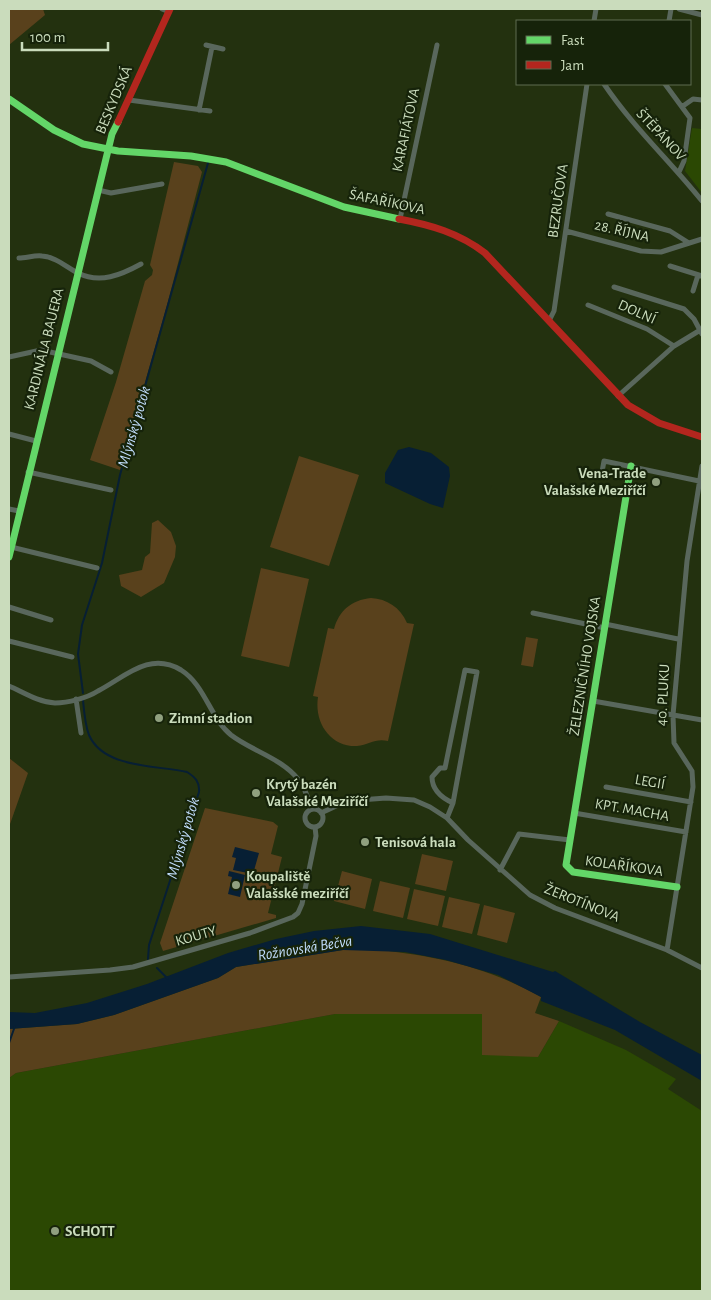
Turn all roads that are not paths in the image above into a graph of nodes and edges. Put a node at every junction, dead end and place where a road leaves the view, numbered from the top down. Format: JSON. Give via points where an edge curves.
{"nodes":[{"id":1,"x":679,"y":9,"type":"edge"},
{"id":2,"x":166,"y":10,"type":"edge"},
{"id":3,"x":702,"y":15,"type":"edge"},
{"id":4,"x":437,"y":45,"type":"dead end"},
{"id":5,"x":223,"y":49,"type":"dead end"},
{"id":6,"x":588,"y":85,"type":"edge"},
{"id":7,"x":605,"y":85,"type":"edge"},
{"id":8,"x":666,"y":85,"type":"edge"},
{"id":9,"x":9,"y":99,"type":"edge"},
{"id":10,"x":129,"y":100,"type":"junction"},
{"id":11,"x":702,"y":100,"type":"edge"},
{"id":12,"x":683,"y":106,"type":"junction"},
{"id":13,"x":198,"y":110,"type":"junction"},
{"id":14,"x":210,"y":112,"type":"dead end"},
{"id":15,"x":108,"y":149,"type":"junction"},
{"id":16,"x":680,"y":172,"type":"junction"},
{"id":17,"x":162,"y":184,"type":"dead end"},
{"id":18,"x":98,"y":190,"type":"junction"},
{"id":19,"x":702,"y":201,"type":"edge"},
{"id":20,"x":608,"y":214,"type":"dead end"},
{"id":21,"x":400,"y":219,"type":"junction"},
{"id":22,"x":566,"y":231,"type":"junction"},
{"id":23,"x":702,"y":239,"type":"edge"},
{"id":24,"x":690,"y":243,"type":"junction"},
{"id":25,"x":19,"y":258,"type":"dead end"},
{"id":26,"x":141,"y":264,"type":"dead end"},
{"id":27,"x":670,"y":266,"type":"dead end"},
{"id":28,"x":78,"y":273,"type":"junction"},
{"id":29,"x":700,"y":276,"type":"edge"},
{"id":30,"x":614,"y":287,"type":"dead end"},
{"id":31,"x":693,"y":292,"type":"dead end"},
{"id":32,"x":588,"y":305,"type":"dead end"},
{"id":33,"x":549,"y":321,"type":"junction"},
{"id":34,"x":702,"y":332,"type":"edge"},
{"id":35,"x":674,"y":346,"type":"junction"},
{"id":36,"x":58,"y":354,"type":"junction"},
{"id":37,"x":9,"y":357,"type":"edge"},
{"id":38,"x":111,"y":372,"type":"dead end"},
{"id":39,"x":618,"y":396,"type":"junction"},
{"id":40,"x":9,"y":434,"type":"edge"},
{"id":41,"x":702,"y":437,"type":"edge"},
{"id":42,"x":36,"y":441,"type":"junction"},
{"id":43,"x":631,"y":466,"type":"junction"},
{"id":44,"x":702,"y":466,"type":"edge"},
{"id":45,"x":28,"y":472,"type":"junction"},
{"id":46,"x":602,"y":472,"type":"dead end"},
{"id":47,"x":699,"y":481,"type":"junction"},
{"id":48,"x":111,"y":490,"type":"dead end"},
{"id":49,"x":9,"y":509,"type":"edge"},
{"id":50,"x":19,"y":511,"type":"junction"},
{"id":51,"x":11,"y":547,"type":"junction"},
{"id":52,"x":9,"y":557,"type":"edge"},
{"id":53,"x":97,"y":568,"type":"dead end"},
{"id":54,"x":9,"y":607,"type":"edge"},
{"id":55,"x":533,"y":613,"type":"dead end"},
{"id":56,"x":51,"y":620,"type":"dead end"},
{"id":57,"x":605,"y":626,"type":"junction"},
{"id":58,"x":678,"y":638,"type":"junction"},
{"id":59,"x":9,"y":641,"type":"edge"},
{"id":60,"x":72,"y":657,"type":"dead end"},
{"id":61,"x":9,"y":686,"type":"edge"},
{"id":62,"x":76,"y":699,"type":"junction"},
{"id":63,"x":593,"y":702,"type":"junction"},
{"id":64,"x":673,"y":715,"type":"junction"},
{"id":65,"x":702,"y":720,"type":"edge"},
{"id":66,"x":81,"y":733,"type":"dead end"},
{"id":67,"x":445,"y":768,"type":"junction"},
{"id":68,"x":457,"y":774,"type":"junction"},
{"id":69,"x":606,"y":787,"type":"dead end"},
{"id":70,"x":691,"y":802,"type":"junction"},
{"id":71,"x":453,"y":803,"type":"junction"},
{"id":72,"x":312,"y":809,"type":"junction"},
{"id":73,"x":321,"y":813,"type":"junction"},
{"id":74,"x":574,"y":813,"type":"junction"},
{"id":75,"x":447,"y":818,"type":"junction"},
{"id":76,"x":315,"y":827,"type":"junction"},
{"id":77,"x":686,"y":832,"type":"junction"},
{"id":78,"x":570,"y":840,"type":"junction"},
{"id":79,"x":568,"y":869,"type":"joint"},
{"id":80,"x":500,"y":870,"type":"junction"},
{"id":81,"x":677,"y":887,"type":"junction"},
{"id":82,"x":667,"y":950,"type":"junction"},
{"id":83,"x":702,"y":968,"type":"edge"},
{"id":84,"x":9,"y":978,"type":"edge"}],
"edges":[{"from":1,"to":3,"type":"street"},
{"from":2,"to":10,"type":"street","name":"BESKYDSKÁ"},
{"from":4,"to":21,"type":"street","name":"KARAFIÁTOVA"},
{"from":5,"to":13,"type":"street","via":[[209,46]]},
{"from":6,"to":22,"type":"street","name":"BEZRUČOVA"},
{"from":7,"to":16,"type":"street","name":"ŠTĚPÁNOV","via":[[633,125]]},
{"from":8,"to":12,"type":"street"},
{"from":9,"to":15,"type":"street","name":"ŠAFAŘÍKOVA","via":[[69,138]]},
{"from":10,"to":13,"type":"street"},
{"from":10,"to":15,"type":"street","name":"BESKYDSKÁ"},
{"from":11,"to":12,"type":"street","via":[[693,100]]},
{"from":12,"to":16,"type":"street","via":[[690,118]]},
{"from":13,"to":14,"type":"street"},
{"from":15,"to":18,"type":"street","name":"KARDINÁLA BAUERA"},
{"from":15,"to":21,"type":"street","name":"ŠAFAŘÍKOVA","via":[[226,162],[345,208]]},
{"from":16,"to":19,"type":"street","name":"ŠTĚPÁNOV"},
{"from":17,"to":18,"type":"street","via":[[111,193]]},
{"from":18,"to":28,"type":"street","name":"KARDINÁLA BAUERA"},
{"from":20,"to":24,"type":"street","via":[[670,231]]},
{"from":21,"to":33,"type":"street","name":"ŠAFAŘÍKOVA","via":[[443,229],[474,243]]},
{"from":22,"to":24,"type":"street","name":"28. ŘÍJNA","via":[[641,251],[661,252]]},
{"from":22,"to":33,"type":"street","name":"BEZRUČOVA","via":[[554,311]]},
{"from":23,"to":24,"type":"street","name":"28. ŘÍJNA"},
{"from":25,"to":28,"type":"street","via":[[43,256]]},
{"from":26,"to":28,"type":"street","via":[[109,278],[92,278]]},
{"from":27,"to":29,"type":"street"},
{"from":28,"to":36,"type":"street","name":"KARDINÁLA BAUERA"},
{"from":29,"to":31,"type":"street"},
{"from":30,"to":34,"type":"street","via":[[684,309]]},
{"from":32,"to":35,"type":"street","name":"DOLNÍ","via":[[646,329]]},
{"from":33,"to":39,"type":"street","name":"ŠAFAŘÍKOVA"},
{"from":34,"to":35,"type":"street"},
{"from":35,"to":39,"type":"street"},
{"from":36,"to":37,"type":"street","via":[[42,350]]},
{"from":36,"to":38,"type":"street","via":[[92,361]]},
{"from":36,"to":42,"type":"street","name":"KARDINÁLA BAUERA"},
{"from":39,"to":41,"type":"street","name":"ŠAFAŘÍKOVA","via":[[651,419]]},
{"from":40,"to":42,"type":"street"},
{"from":42,"to":45,"type":"street","name":"KARDINÁLA BAUERA"},
{"from":43,"to":46,"type":"street","via":[[604,461]]},
{"from":43,"to":47,"type":"street"},
{"from":43,"to":57,"type":"street","name":"ŽELEZNIČNÍHO VOJSKA"},
{"from":44,"to":47,"type":"street","name":"40. PLUKU"},
{"from":45,"to":48,"type":"street"},
{"from":45,"to":50,"type":"street","name":"KARDINÁLA BAUERA"},
{"from":47,"to":58,"type":"street","name":"40. PLUKU"},
{"from":49,"to":50,"type":"street"},
{"from":50,"to":51,"type":"street","name":"KARDINÁLA BAUERA"},
{"from":51,"to":52,"type":"street","name":"KARDINÁLA BAUERA"},
{"from":51,"to":53,"type":"street"},
{"from":54,"to":56,"type":"street"},
{"from":55,"to":57,"type":"street"},
{"from":57,"to":58,"type":"street"},
{"from":57,"to":63,"type":"street","name":"ŽELEZNIČNÍHO VOJSKA"},
{"from":58,"to":64,"type":"street","name":"40. PLUKU"},
{"from":59,"to":60,"type":"street"},
{"from":61,"to":62,"type":"street","name":"KOUTY","via":[[47,702]]},
{"from":62,"to":66,"type":"street"},
{"from":62,"to":72,"type":"street","name":"KOUTY","via":[[97,692],[146,664],[169,665],[180,670],[198,688],[220,726],[236,739],[284,766],[298,779]]},
{"from":63,"to":64,"type":"street"},
{"from":63,"to":74,"type":"street","name":"ŽELEZNIČNÍHO VOJSKA"},
{"from":64,"to":65,"type":"street"},
{"from":64,"to":70,"type":"street","name":"40. PLUKU","via":[[674,743],[693,776]]},
{"from":67,"to":68,"type":"street"},
{"from":67,"to":68,"type":"street","via":[[465,670],[477,672]]},
{"from":67,"to":71,"type":"street","via":[[434,773],[432,782],[444,799]]},
{"from":68,"to":71,"type":"street"},
{"from":69,"to":70,"type":"street","name":"LEGIÍ"},
{"from":70,"to":77,"type":"street","name":"40. PLUKU"},
{"from":71,"to":75,"type":"street"},
{"from":72,"to":73,"type":"street"},
{"from":72,"to":76,"type":"street","name":"KOUTY","via":[[306,813],[305,820],[308,826]]},
{"from":73,"to":75,"type":"street","name":"ŽEROTÍNOVA","via":[[347,801],[386,798],[414,800]]},
{"from":73,"to":76,"type":"street","name":"KOUTY","via":[[322,820]]},
{"from":74,"to":77,"type":"street","name":"KPT. MACHA"},
{"from":74,"to":78,"type":"street","name":"ŽELEZNIČNÍHO VOJSKA"},
{"from":75,"to":80,"type":"street","name":"ŽEROTÍNOVA"},
{"from":76,"to":84,"type":"street","name":"KOUTY","via":[[302,904],[293,917],[139,965]]},
{"from":77,"to":81,"type":"street","name":"40. PLUKU"},
{"from":78,"to":79,"type":"street","name":"ŽELEZNIČNÍHO VOJSKA"},
{"from":78,"to":80,"type":"street","via":[[519,834]]},
{"from":79,"to":81,"type":"street","name":"KOLAŘÍKOVA","via":[[576,873]]},
{"from":80,"to":82,"type":"street","name":"ŽEROTÍNOVA","via":[[530,896],[554,908]]},
{"from":81,"to":82,"type":"street","name":"40. PLUKU"},
{"from":82,"to":83,"type":"street","name":"ŽEROTÍNOVA"}]}
